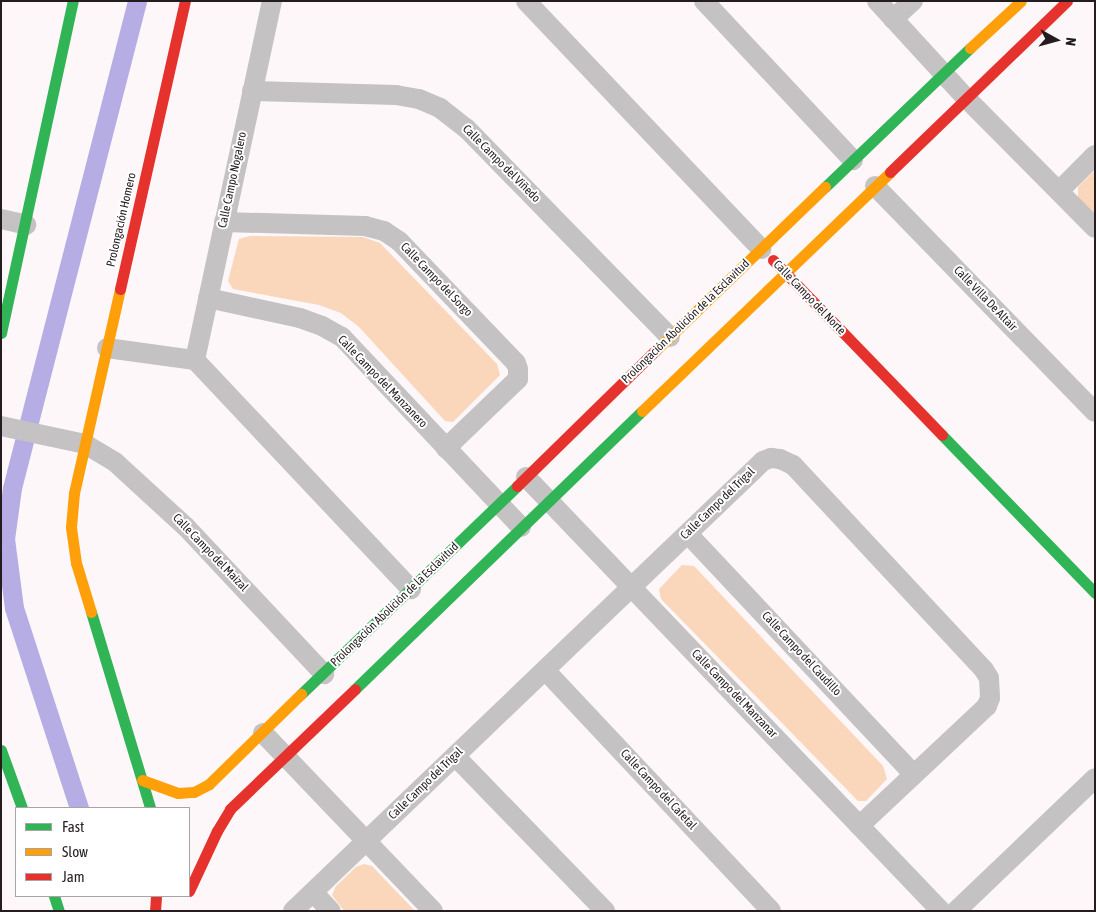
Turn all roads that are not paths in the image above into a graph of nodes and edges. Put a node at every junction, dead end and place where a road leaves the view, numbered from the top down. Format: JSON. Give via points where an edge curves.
{"nodes":[{"id":1,"x":73,"y":1,"type":"edge"},
{"id":2,"x":185,"y":1,"type":"edge"},
{"id":3,"x":272,"y":1,"type":"edge"},
{"id":4,"x":526,"y":1,"type":"edge"},
{"id":5,"x":704,"y":1,"type":"edge"},
{"id":6,"x":877,"y":1,"type":"edge"},
{"id":7,"x":913,"y":1,"type":"edge"},
{"id":8,"x":1021,"y":1,"type":"edge"},
{"id":9,"x":1067,"y":1,"type":"edge"},
{"id":10,"x":893,"y":19,"type":"junction"},
{"id":11,"x":942,"y":73,"type":"junction"},
{"id":12,"x":252,"y":90,"type":"junction"},
{"id":13,"x":966,"y":98,"type":"junction"},
{"id":14,"x":1095,"y":156,"type":"edge"},
{"id":15,"x":853,"y":160,"type":"junction"},
{"id":16,"x":875,"y":186,"type":"junction"},
{"id":17,"x":1059,"y":191,"type":"junction"},
{"id":18,"x":1,"y":219,"type":"edge"},
{"id":19,"x":224,"y":222,"type":"junction"},
{"id":20,"x":26,"y":225,"type":"junction"},
{"id":21,"x":1095,"y":228,"type":"edge"},
{"id":22,"x":761,"y":249,"type":"junction"},
{"id":23,"x":785,"y":273,"type":"junction"},
{"id":24,"x":208,"y":298,"type":"junction"},
{"id":25,"x":1,"y":333,"type":"edge"},
{"id":26,"x":670,"y":337,"type":"junction"},
{"id":27,"x":107,"y":348,"type":"junction"},
{"id":28,"x":194,"y":360,"type":"junction"},
{"id":29,"x":1095,"y":412,"type":"edge"},
{"id":30,"x":4,"y":427,"type":"edge"},
{"id":31,"x":85,"y":444,"type":"junction"},
{"id":32,"x":446,"y":448,"type":"junction"},
{"id":33,"x":526,"y":477,"type":"junction"},
{"id":34,"x":548,"y":500,"type":"junction"},
{"id":35,"x":499,"y":504,"type":"junction"},
{"id":36,"x":521,"y":527,"type":"junction"},
{"id":37,"x":688,"y":534,"type":"junction"},
{"id":38,"x":632,"y":587,"type":"junction"},
{"id":39,"x":411,"y":589,"type":"junction"},
{"id":40,"x":1095,"y":593,"type":"edge"},
{"id":41,"x":545,"y":670,"type":"junction"},
{"id":42,"x":324,"y":674,"type":"junction"},
{"id":43,"x":263,"y":733,"type":"junction"},
{"id":44,"x":284,"y":755,"type":"junction"},
{"id":45,"x":455,"y":756,"type":"junction"},
{"id":46,"x":3,"y":760,"type":"edge"},
{"id":47,"x":914,"y":775,"type":"junction"},
{"id":48,"x":1095,"y":778,"type":"edge"},
{"id":49,"x":142,"y":780,"type":"junction"},
{"id":50,"x":22,"y":807,"type":"edge"},
{"id":51,"x":150,"y":807,"type":"edge"},
{"id":52,"x":859,"y":826,"type":"junction"},
{"id":53,"x":366,"y":841,"type":"junction"},
{"id":54,"x":190,"y":889,"type":"edge"},
{"id":55,"x":313,"y":892,"type":"junction"},
{"id":56,"x":57,"y":903,"type":"edge"},
{"id":57,"x":67,"y":911,"type":"edge"},
{"id":58,"x":294,"y":911,"type":"edge"},
{"id":59,"x":331,"y":911,"type":"edge"},
{"id":60,"x":433,"y":911,"type":"edge"},
{"id":61,"x":605,"y":911,"type":"edge"},
{"id":62,"x":771,"y":911,"type":"edge"},
{"id":63,"x":941,"y":911,"type":"edge"},
{"id":64,"x":956,"y":911,"type":"edge"}],
"edges":[{"from":1,"to":20,"type":"main road"},
{"from":2,"to":27,"type":"main road","name":"Prolongación Homero"},
{"from":3,"to":12,"type":"street","name":"Calle Campo Nogalero"},
{"from":4,"to":22,"type":"street","name":"Calle Campo del Norte"},
{"from":5,"to":15,"type":"street"},
{"from":6,"to":10,"type":"street"},
{"from":7,"to":10,"type":"street"},
{"from":8,"to":11,"type":"main road","name":"Prolongación Abolición de la Esclavitud"},
{"from":9,"to":13,"type":"main road"},
{"from":10,"to":11,"type":"street"},
{"from":11,"to":13,"type":"street"},
{"from":11,"to":15,"type":"main road","name":"Prolongación Abolición de la Esclavitud"},
{"from":12,"to":19,"type":"street","name":"Calle Campo Nogalero"},
{"from":12,"to":26,"type":"street","name":"Calle Campo del Viñedo","via":[[396,95],[419,99],[440,108],[466,128]]},
{"from":13,"to":16,"type":"main road"},
{"from":13,"to":17,"type":"street"},
{"from":14,"to":17,"type":"street"},
{"from":15,"to":22,"type":"main road","name":"Prolongación Abolición de la Esclavitud"},
{"from":16,"to":23,"type":"main road"},
{"from":16,"to":29,"type":"street","name":"Calle Villa De Altair"},
{"from":17,"to":21,"type":"street"},
{"from":18,"to":20,"type":"street"},
{"from":19,"to":24,"type":"street","name":"Calle Campo Nogalero"},
{"from":19,"to":32,"type":"street","name":"Calle Campo del Sorgo","via":[[365,226],[384,231],[399,241],[516,363],[518,369],[518,379]]},
{"from":20,"to":25,"type":"main road"},
{"from":22,"to":23,"type":"main road","name":"Calle Campo del Norte"},
{"from":22,"to":26,"type":"main road","name":"Prolongación Abolición de la Esclavitud"},
{"from":23,"to":34,"type":"main road"},
{"from":23,"to":40,"type":"main road","name":"Calle Campo del Norte"},
{"from":24,"to":28,"type":"street","name":"Calle Campo Nogalero"},
{"from":24,"to":32,"type":"street","name":"Calle Campo del Manzanero","via":[[300,318],[342,337]]},
{"from":26,"to":33,"type":"main road","name":"Prolongación Abolición de la Esclavitud"},
{"from":27,"to":28,"type":"street"},
{"from":27,"to":31,"type":"main road","name":"Prolongación Homero"},
{"from":28,"to":39,"type":"street"},
{"from":30,"to":31,"type":"street"},
{"from":31,"to":42,"type":"street","name":"Calle Campo del Maizal","via":[[115,462],[186,528]]},
{"from":31,"to":49,"type":"main road","via":[[74,493],[71,527],[76,563]]},
{"from":32,"to":35,"type":"street","name":"Calle Campo del Manzanero"},
{"from":33,"to":34,"type":"street","name":"Calle Campo del Manzanar"},
{"from":33,"to":35,"type":"main road","name":"Prolongación Abolición de la Esclavitud"},
{"from":34,"to":36,"type":"main road"},
{"from":34,"to":38,"type":"street","name":"Calle Campo del Manzanar"},
{"from":35,"to":36,"type":"street","name":"Calle Campo del Manzanero"},
{"from":35,"to":39,"type":"main road","name":"Prolongación Abolición de la Esclavitud"},
{"from":36,"to":44,"type":"main road"},
{"from":37,"to":38,"type":"street","name":"Calle Campo del Trigal"},
{"from":37,"to":47,"type":"street","name":"Calle Campo del Caudillo"},
{"from":37,"to":47,"type":"street","name":"Calle Campo del Trigal","via":[[763,461],[771,458],[788,462],[984,670],[991,688],[987,706]]},
{"from":38,"to":41,"type":"street","name":"Calle Campo del Trigal"},
{"from":38,"to":52,"type":"street","name":"Calle Campo del Manzanar"},
{"from":39,"to":42,"type":"main road","name":"Prolongación Abolición de la Esclavitud"},
{"from":41,"to":45,"type":"street","name":"Calle Campo del Trigal"},
{"from":41,"to":62,"type":"street","name":"Calle Campo del Cafetal"},
{"from":42,"to":43,"type":"main road","name":"Prolongación Abolición de la Esclavitud"},
{"from":43,"to":44,"type":"street"},
{"from":43,"to":49,"type":"main road","name":"Prolongación Abolición de la Esclavitud","via":[[209,784],[194,792],[178,794]]},
{"from":44,"to":53,"type":"street"},
{"from":44,"to":54,"type":"main road","via":[[230,809]]},
{"from":45,"to":53,"type":"street","name":"Calle Campo del Trigal"},
{"from":45,"to":61,"type":"street"},
{"from":46,"to":50,"type":"main road"},
{"from":47,"to":52,"type":"street","name":"Calle Campo del Trigal"},
{"from":48,"to":64,"type":"street"},
{"from":49,"to":51,"type":"main road"},
{"from":52,"to":63,"type":"street","name":"Calle Campo del Manzanar"},
{"from":53,"to":55,"type":"street","name":"Calle Campo del Trigal"},
{"from":53,"to":60,"type":"street"},
{"from":55,"to":58,"type":"street","name":"Calle Campo del Trigal"},
{"from":55,"to":59,"type":"street"},
{"from":56,"to":57,"type":"main road"}]}
